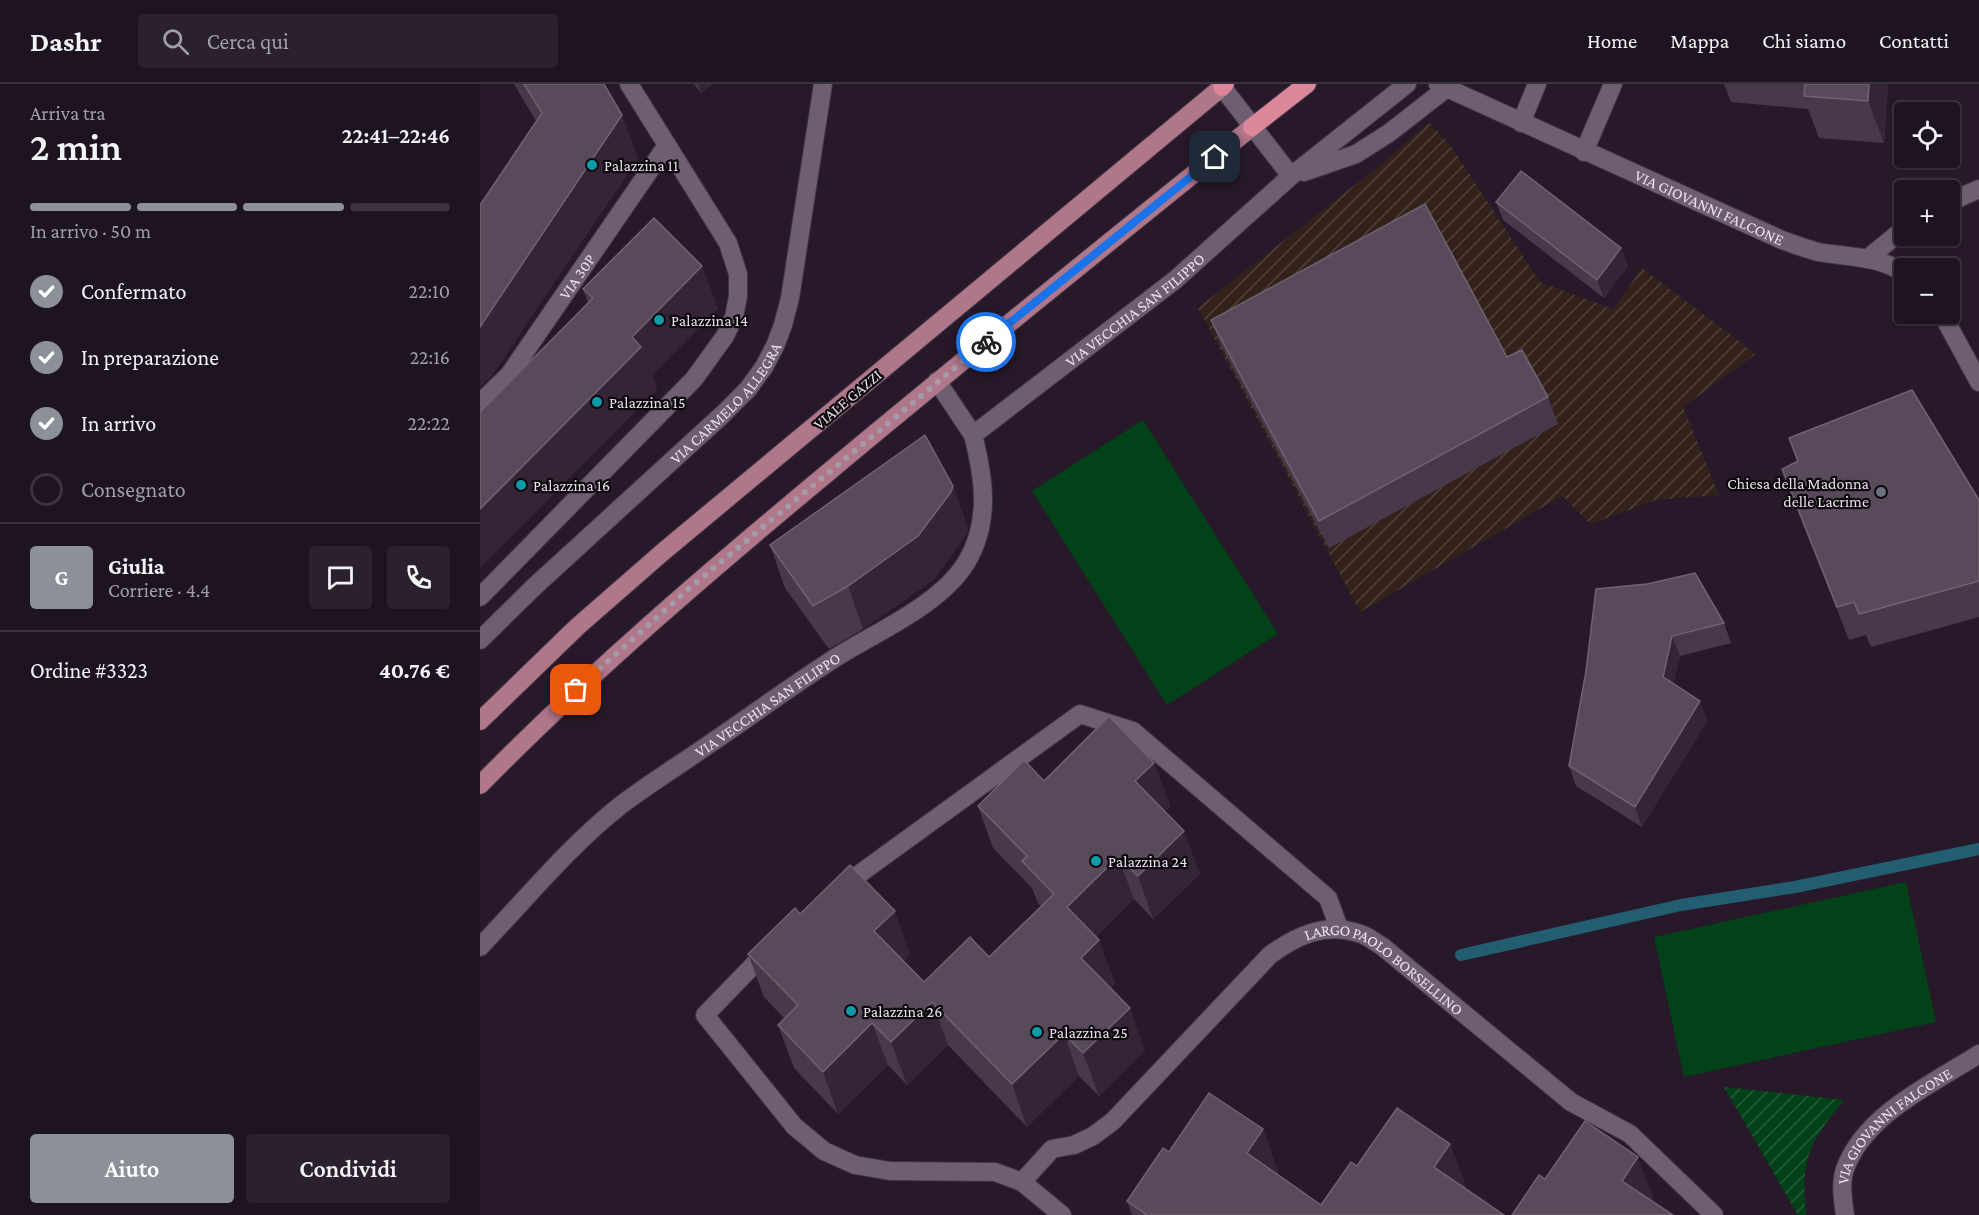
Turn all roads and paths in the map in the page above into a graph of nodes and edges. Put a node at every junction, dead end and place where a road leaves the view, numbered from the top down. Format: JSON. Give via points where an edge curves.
{"nodes":[{"id":1,"x":629,"y":84,"type":"edge"},
{"id":2,"x":823,"y":84,"type":"edge"},
{"id":3,"x":1307,"y":84,"type":"edge"},
{"id":4,"x":1407,"y":84,"type":"edge"},
{"id":5,"x":1537,"y":84,"type":"edge"},
{"id":6,"x":1613,"y":84,"type":"edge"},
{"id":7,"x":1224,"y":85,"type":"edge"},
{"id":8,"x":1446,"y":86,"type":"edge"},
{"id":9,"x":1521,"y":123,"type":"junction"},
{"id":10,"x":1252,"y":127,"type":"junction"},
{"id":11,"x":667,"y":145,"type":"junction"},
{"id":12,"x":1584,"y":152,"type":"junction"},
{"id":13,"x":1291,"y":176,"type":"junction"},
{"id":14,"x":1979,"y":189,"type":"edge"},
{"id":15,"x":1960,"y":198,"type":"edge"},
{"id":16,"x":1894,"y":237,"type":"edge"},
{"id":17,"x":1867,"y":259,"type":"junction"},
{"id":18,"x":1894,"y":268,"type":"edge"},
{"id":19,"x":1947,"y":324,"type":"edge"},
{"id":20,"x":937,"y":381,"type":"junction"},
{"id":21,"x":1979,"y":382,"type":"edge"},
{"id":22,"x":480,"y":403,"type":"edge"},
{"id":23,"x":973,"y":435,"type":"junction"},
{"id":24,"x":480,"y":597,"type":"edge"},
{"id":25,"x":480,"y":640,"type":"edge"},
{"id":26,"x":480,"y":721,"type":"edge"},
{"id":27,"x":480,"y":785,"type":"edge"},
{"id":28,"x":828,"y":897,"type":"edge"},
{"id":29,"x":1339,"y":928,"type":"junction"},
{"id":30,"x":783,"y":934,"type":"edge"},
{"id":31,"x":480,"y":946,"type":"edge"},
{"id":32,"x":1979,"y":1054,"type":"edge"},
{"id":33,"x":1022,"y":1182,"type":"junction"},
{"id":34,"x":1062,"y":1215,"type":"edge"},
{"id":35,"x":1714,"y":1215,"type":"edge"},
{"id":36,"x":1845,"y":1215,"type":"edge"}],
"edges":[{"from":1,"to":11,"type":"street"},
{"from":2,"to":25,"type":"street","name":"VIA CARMELO ALLEGRA","via":[[790,298],[776,346],[764,367],[722,415]]},
{"from":3,"to":10,"type":"highway"},
{"from":4,"to":13,"type":"street","name":"VIA VECCHIA SAN FILIPPO"},
{"from":5,"to":9,"type":"street"},
{"from":6,"to":12,"type":"street"},
{"from":7,"to":10,"type":"street"},
{"from":7,"to":26,"type":"main road","name":"VIALE GAZZI","via":[[664,551],[577,627]]},
{"from":8,"to":9,"type":"street","name":"VIA GIOVANNI FALCONE"},
{"from":8,"to":13,"type":"street","via":[[1389,133],[1356,154]]},
{"from":9,"to":12,"type":"street","name":"VIA GIOVANNI FALCONE"},
{"from":10,"to":13,"type":"street"},
{"from":10,"to":20,"type":"main road"},
{"from":11,"to":22,"type":"street","name":"VIA 30P","via":[[509,375]]},
{"from":11,"to":24,"type":"street","via":[[734,258],[738,296],[734,316],[725,336],[694,379]]},
{"from":12,"to":17,"type":"street","name":"VIA GIOVANNI FALCONE","via":[[1782,240],[1815,251]]},
{"from":13,"to":23,"type":"street","name":"VIA VECCHIA SAN FILIPPO","via":[[1175,280]]},
{"from":14,"to":15,"type":"street"},
{"from":16,"to":17,"type":"street"},
{"from":17,"to":18,"type":"street","name":"VIA GIOVANNI FALCONE"},
{"from":19,"to":21,"type":"street"},
{"from":20,"to":23,"type":"street","name":"VIA VECCHIA SAN FILIPPO"},
{"from":20,"to":27,"type":"main road","via":[[684,593],[551,713]]},
{"from":23,"to":31,"type":"street","name":"VIA VECCHIA SAN FILIPPO","via":[[982,470],[984,503],[979,537],[948,586],[918,609],[833,659],[622,804]]},
{"from":28,"to":29,"type":"street","via":[[1080,714],[1133,731],[1328,898]]},
{"from":29,"to":33,"type":"street","name":"LARGO PAOLO BORSELLINO","via":[[1314,930],[1289,940],[1270,955],[1113,1121],[1074,1145],[1052,1149]]},
{"from":29,"to":35,"type":"street","name":"LARGO PAOLO BORSELLINO","via":[[1360,933],[1383,947],[1571,1102],[1630,1134]]},
{"from":30,"to":33,"type":"street","via":[[705,1016],[794,1126],[824,1151],[855,1165],[890,1171],[995,1172]]},
{"from":32,"to":36,"type":"street","name":"VIA GIOVANNI FALCONE","via":[[1894,1107],[1857,1145],[1844,1171]]},
{"from":33,"to":34,"type":"street"}]}
